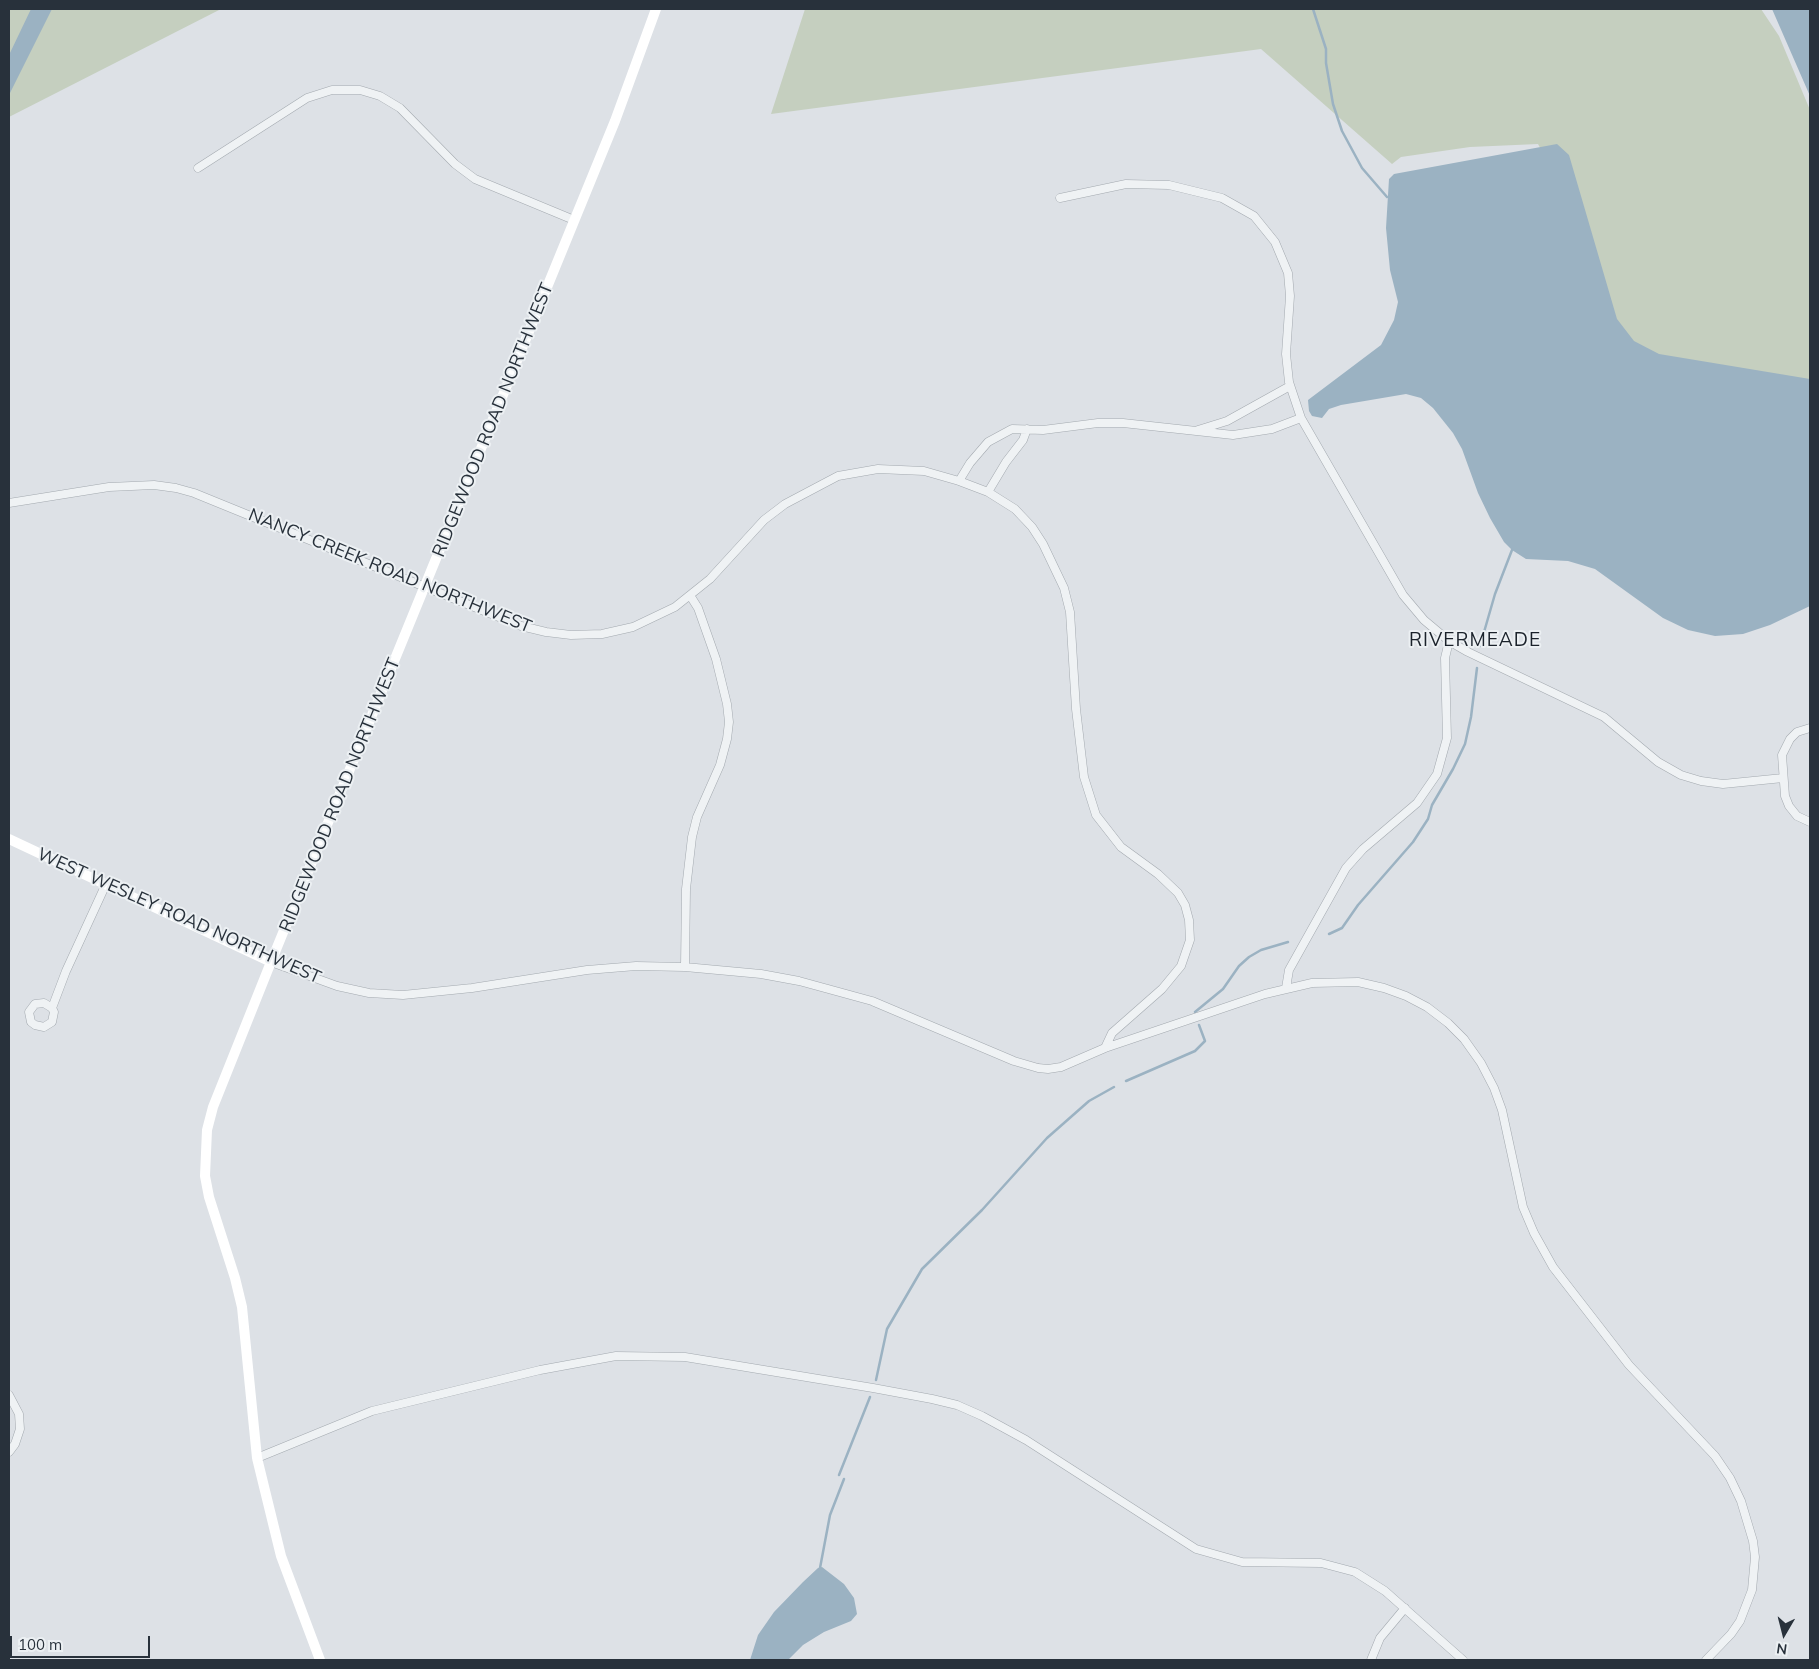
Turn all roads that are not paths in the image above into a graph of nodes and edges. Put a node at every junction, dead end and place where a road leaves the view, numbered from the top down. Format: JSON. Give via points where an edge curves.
{"nodes":[{"id":1,"x":656,"y":9,"type":"edge"},
{"id":2,"x":198,"y":168,"type":"dead end"},
{"id":3,"x":1060,"y":198,"type":"dead end"},
{"id":4,"x":574,"y":220,"type":"junction"},
{"id":5,"x":1290,"y":386,"type":"junction"},
{"id":6,"x":1301,"y":418,"type":"junction"},
{"id":7,"x":1027,"y":429,"type":"junction"},
{"id":8,"x":1198,"y":430,"type":"junction"},
{"id":9,"x":959,"y":481,"type":"junction"},
{"id":10,"x":988,"y":492,"type":"junction"},
{"id":11,"x":9,"y":503,"type":"edge"},
{"id":12,"x":426,"y":586,"type":"junction"},
{"id":13,"x":691,"y":597,"type":"junction"},
{"id":14,"x":1449,"y":641,"type":"junction"},
{"id":15,"x":1810,"y":728,"type":"edge"},
{"id":16,"x":1784,"y":778,"type":"junction"},
{"id":17,"x":1810,"y":822,"type":"edge"},
{"id":18,"x":9,"y":838,"type":"edge"},
{"id":19,"x":106,"y":884,"type":"junction"},
{"id":20,"x":271,"y":962,"type":"junction"},
{"id":21,"x":685,"y":967,"type":"junction"},
{"id":22,"x":1286,"y":988,"type":"junction"},
{"id":23,"x":52,"y":1008,"type":"dead end"},
{"id":24,"x":1105,"y":1048,"type":"junction"},
{"id":25,"x":9,"y":1395,"type":"edge"},
{"id":26,"x":9,"y":1452,"type":"edge"},
{"id":27,"x":257,"y":1458,"type":"junction"},
{"id":28,"x":1405,"y":1608,"type":"junction"},
{"id":29,"x":320,"y":1660,"type":"edge"},
{"id":30,"x":1371,"y":1660,"type":"edge"},
{"id":31,"x":1463,"y":1660,"type":"edge"},
{"id":32,"x":1706,"y":1660,"type":"edge"}],
"edges":[{"from":1,"to":4,"type":"street","name":"RIDGEWOOD ROAD NORTHWEST"},
{"from":2,"to":4,"type":"street","via":[[306,98],[332,90],[360,90],[380,96],[400,108],[475,179]]},
{"from":3,"to":5,"type":"street","via":[[1127,184],[1169,185],[1222,198],[1254,216],[1276,242],[1288,273],[1290,296],[1286,354]]},
{"from":4,"to":12,"type":"street","name":"RIDGEWOOD ROAD NORTHWEST"},
{"from":5,"to":6,"type":"street"},
{"from":5,"to":8,"type":"street","via":[[1226,421]]},
{"from":6,"to":8,"type":"street","via":[[1247,434],[1219,435]]},
{"from":6,"to":14,"type":"street","via":[[1403,595],[1424,620]]},
{"from":7,"to":8,"type":"street","via":[[1098,423]]},
{"from":7,"to":9,"type":"street","via":[[1012,429],[988,442]]},
{"from":7,"to":10,"type":"street"},
{"from":9,"to":10,"type":"street","name":"NANCY CREEK ROAD NORTHWEST"},
{"from":9,"to":13,"type":"street","name":"NANCY CREEK ROAD NORTHWEST","via":[[924,471],[896,468],[851,473],[828,480],[764,520]]},
{"from":10,"to":24,"type":"street","name":"NANCY CREEK ROAD NORTHWEST","via":[[1015,509],[1032,527],[1064,588],[1070,612],[1084,777],[1096,815],[1121,847],[1178,893],[1189,920],[1190,940],[1181,966],[1162,989],[1112,1033]]},
{"from":11,"to":12,"type":"street","name":"NANCY CREEK ROAD NORTHWEST","via":[[109,487],[176,488],[194,492]]},
{"from":12,"to":13,"type":"street","name":"NANCY CREEK ROAD NORTHWEST","via":[[521,626],[571,635],[602,634],[633,627],[662,615]]},
{"from":12,"to":20,"type":"street","name":"RIDGEWOOD ROAD NORTHWEST"},
{"from":13,"to":21,"type":"street","via":[[716,659],[729,722],[720,764],[692,837],[686,889]]},
{"from":14,"to":16,"type":"street","via":[[1604,717],[1658,762],[1681,775],[1723,784]]},
{"from":14,"to":22,"type":"street","via":[[1445,658],[1447,738],[1437,774],[1417,803],[1363,849],[1346,868],[1290,970]]},
{"from":15,"to":16,"type":"street","via":[[1797,732],[1785,746],[1782,755]]},
{"from":16,"to":17,"type":"street","via":[[1789,806],[1797,816]]},
{"from":18,"to":19,"type":"street","name":"WEST WESLEY ROAD NORTHWEST"},
{"from":19,"to":20,"type":"street","name":"WEST WESLEY ROAD NORTHWEST"},
{"from":19,"to":23,"type":"street"},
{"from":20,"to":21,"type":"street","name":"WEST WESLEY ROAD NORTHWEST","via":[[337,986],[403,995],[586,970]]},
{"from":20,"to":27,"type":"street","name":"RIDGEWOOD ROAD NORTHWEST","via":[[213,1107],[204,1154],[209,1197],[242,1307]]},
{"from":21,"to":24,"type":"street","name":"WEST WESLEY ROAD NORTHWEST","via":[[761,974],[843,992],[904,1013],[1014,1061],[1038,1068],[1061,1067]]},
{"from":22,"to":24,"type":"street","name":"WEST WESLEY ROAD NORTHWEST"},
{"from":22,"to":32,"type":"street","name":"WEST WESLEY ROAD NORTHWEST","via":[[1312,983],[1350,982],[1406,996],[1448,1023],[1482,1062],[1502,1110],[1523,1207],[1553,1267],[1629,1365],[1715,1456],[1741,1502],[1753,1541],[1752,1590],[1740,1621]]},
{"from":25,"to":26,"type":"street","via":[[19,1414],[20,1429]]},
{"from":27,"to":28,"type":"street","via":[[372,1411],[532,1372],[616,1356],[685,1357],[957,1405],[1026,1440],[1196,1548],[1242,1562],[1337,1566],[1372,1581]]},
{"from":27,"to":29,"type":"street","name":"RIDGEWOOD ROAD NORTHWEST","via":[[280,1556]]},
{"from":28,"to":30,"type":"street","via":[[1380,1638]]},
{"from":28,"to":31,"type":"street"}]}
